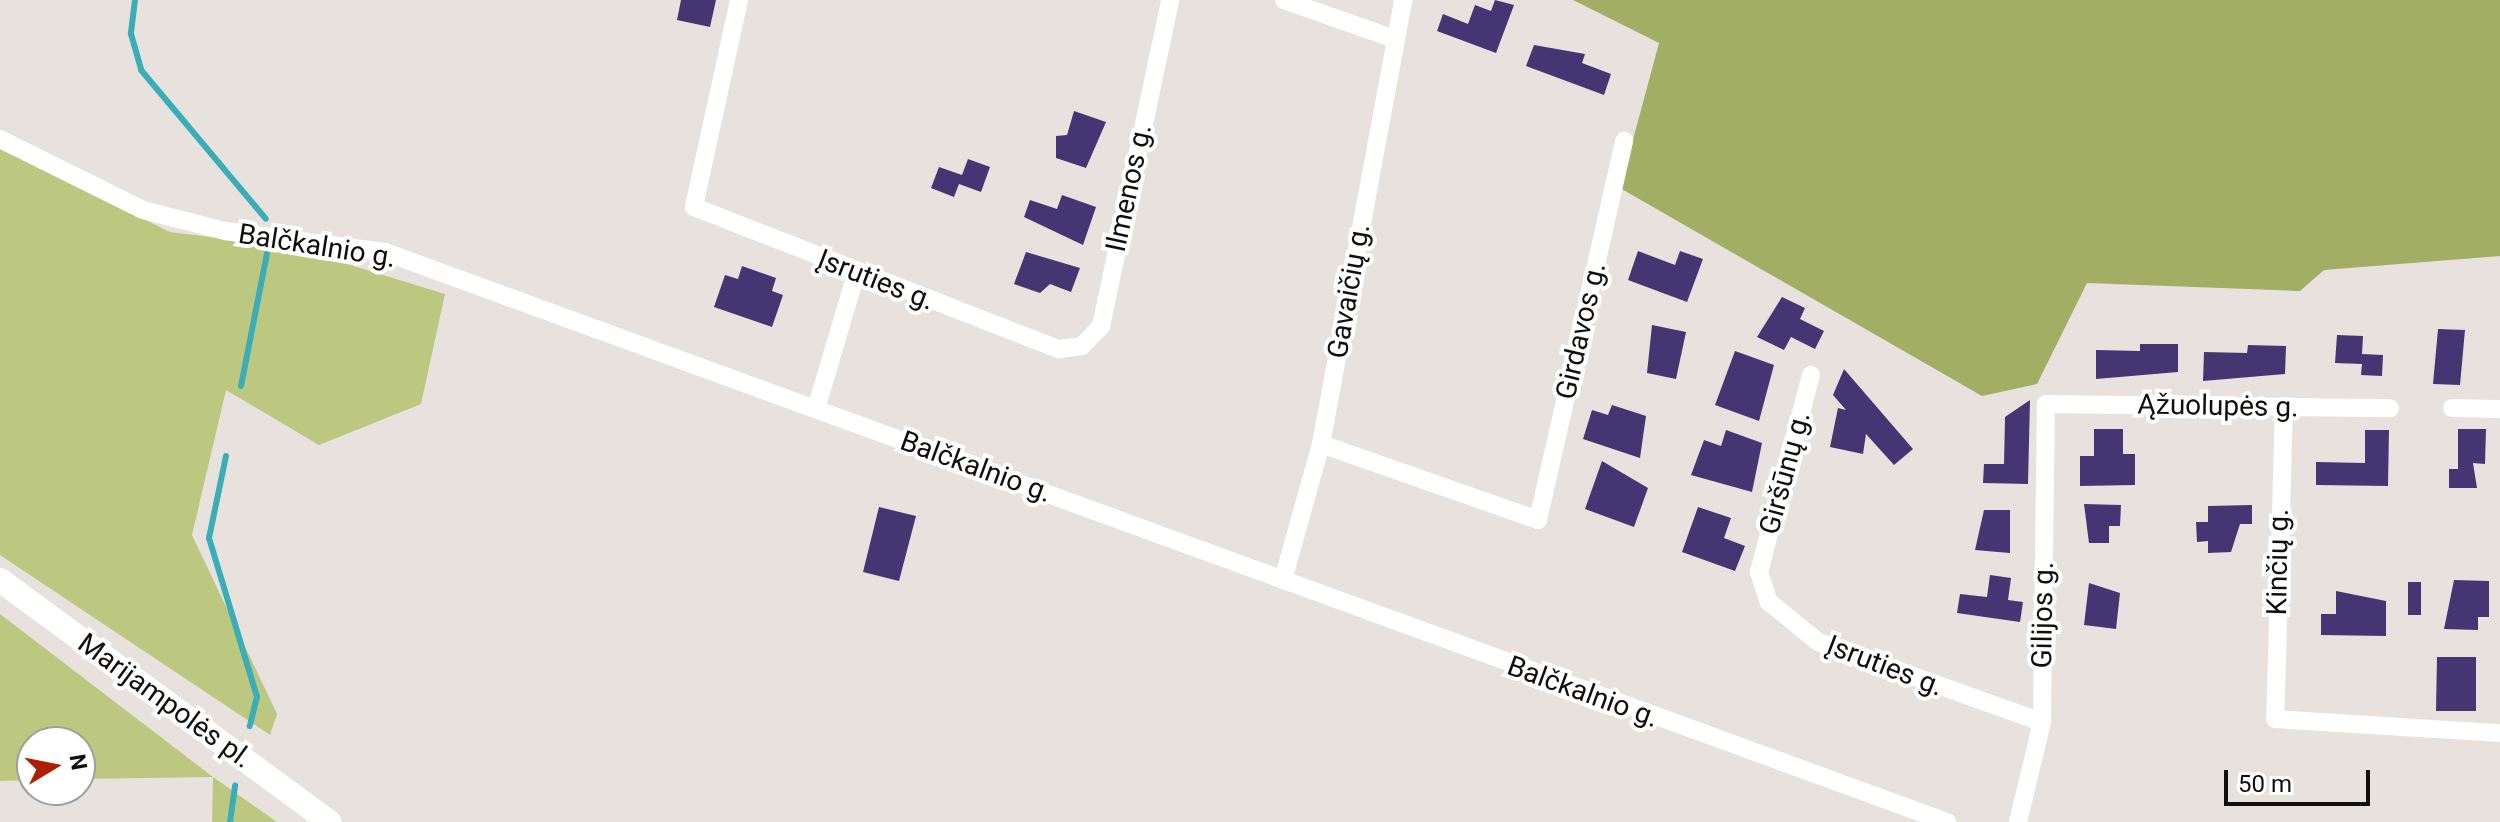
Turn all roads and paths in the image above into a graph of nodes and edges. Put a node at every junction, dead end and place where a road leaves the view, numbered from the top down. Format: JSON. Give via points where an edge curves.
{"nodes":[{"id":1,"x":739,"y":0,"type":"edge"},
{"id":2,"x":1170,"y":0,"type":"edge"},
{"id":3,"x":1284,"y":0,"type":"edge"},
{"id":4,"x":1403,"y":0,"type":"edge"},
{"id":5,"x":1395,"y":39,"type":"junction"},
{"id":6,"x":0,"y":139,"type":"edge"},
{"id":7,"x":1624,"y":141,"type":"dead end"},
{"id":8,"x":856,"y":274,"type":"junction"},
{"id":9,"x":1059,"y":349,"type":"joint"},
{"id":10,"x":1811,"y":375,"type":"dead end"},
{"id":11,"x":2046,"y":404,"type":"joint"},
{"id":12,"x":2284,"y":406,"type":"junction"},
{"id":13,"x":2390,"y":408,"type":"dead end"},
{"id":14,"x":2452,"y":408,"type":"dead end"},
{"id":15,"x":816,"y":409,"type":"junction"},
{"id":16,"x":2500,"y":409,"type":"edge"},
{"id":17,"x":1321,"y":444,"type":"junction"},
{"id":18,"x":1759,"y":572,"type":"joint"},
{"id":19,"x":0,"y":580,"type":"edge"},
{"id":20,"x":1283,"y":580,"type":"junction"},
{"id":21,"x":2042,"y":722,"type":"junction"},
{"id":22,"x":2500,"y":733,"type":"edge"},
{"id":23,"x":330,"y":822,"type":"edge"},
{"id":24,"x":1947,"y":822,"type":"edge"},
{"id":25,"x":2018,"y":822,"type":"edge"}],
"edges":[{"from":1,"to":8,"type":"street","name":"Įsruties g.","via":[[694,207]]},
{"from":2,"to":9,"type":"street","name":"Ilmenos g.","via":[[1101,326],[1082,346]]},
{"from":3,"to":5,"type":"street"},
{"from":4,"to":5,"type":"street","name":"Gavaičių g."},
{"from":5,"to":17,"type":"street","name":"Gavaičių g."},
{"from":6,"to":15,"type":"street","name":"Balčkalnio g.","via":[[143,210],[225,231],[385,252]]},
{"from":7,"to":17,"type":"street","name":"Girdavos g.","via":[[1538,520]]},
{"from":8,"to":9,"type":"street","name":"Įsruties g."},
{"from":8,"to":15,"type":"street"},
{"from":10,"to":18,"type":"street","name":"Giršūnų g."},
{"from":11,"to":12,"type":"street","name":"Ąžuolupės g."},
{"from":11,"to":21,"type":"street","name":"Gilijos g."},
{"from":12,"to":13,"type":"street","name":"Ąžuolupės g."},
{"from":12,"to":22,"type":"street","name":"Kinčių g.","via":[[2275,719]]},
{"from":14,"to":16,"type":"street"},
{"from":15,"to":20,"type":"street","name":"Balčkalnio g."},
{"from":17,"to":20,"type":"street","name":"Gavaičių g."},
{"from":18,"to":21,"type":"street","name":"Įsruties g.","via":[[1769,602],[1818,642]]},
{"from":19,"to":23,"type":"main road","name":"Marijampolės pl."},
{"from":20,"to":24,"type":"street","name":"Balčkalnio g."},
{"from":21,"to":25,"type":"street","name":"Gilijos g."}]}
